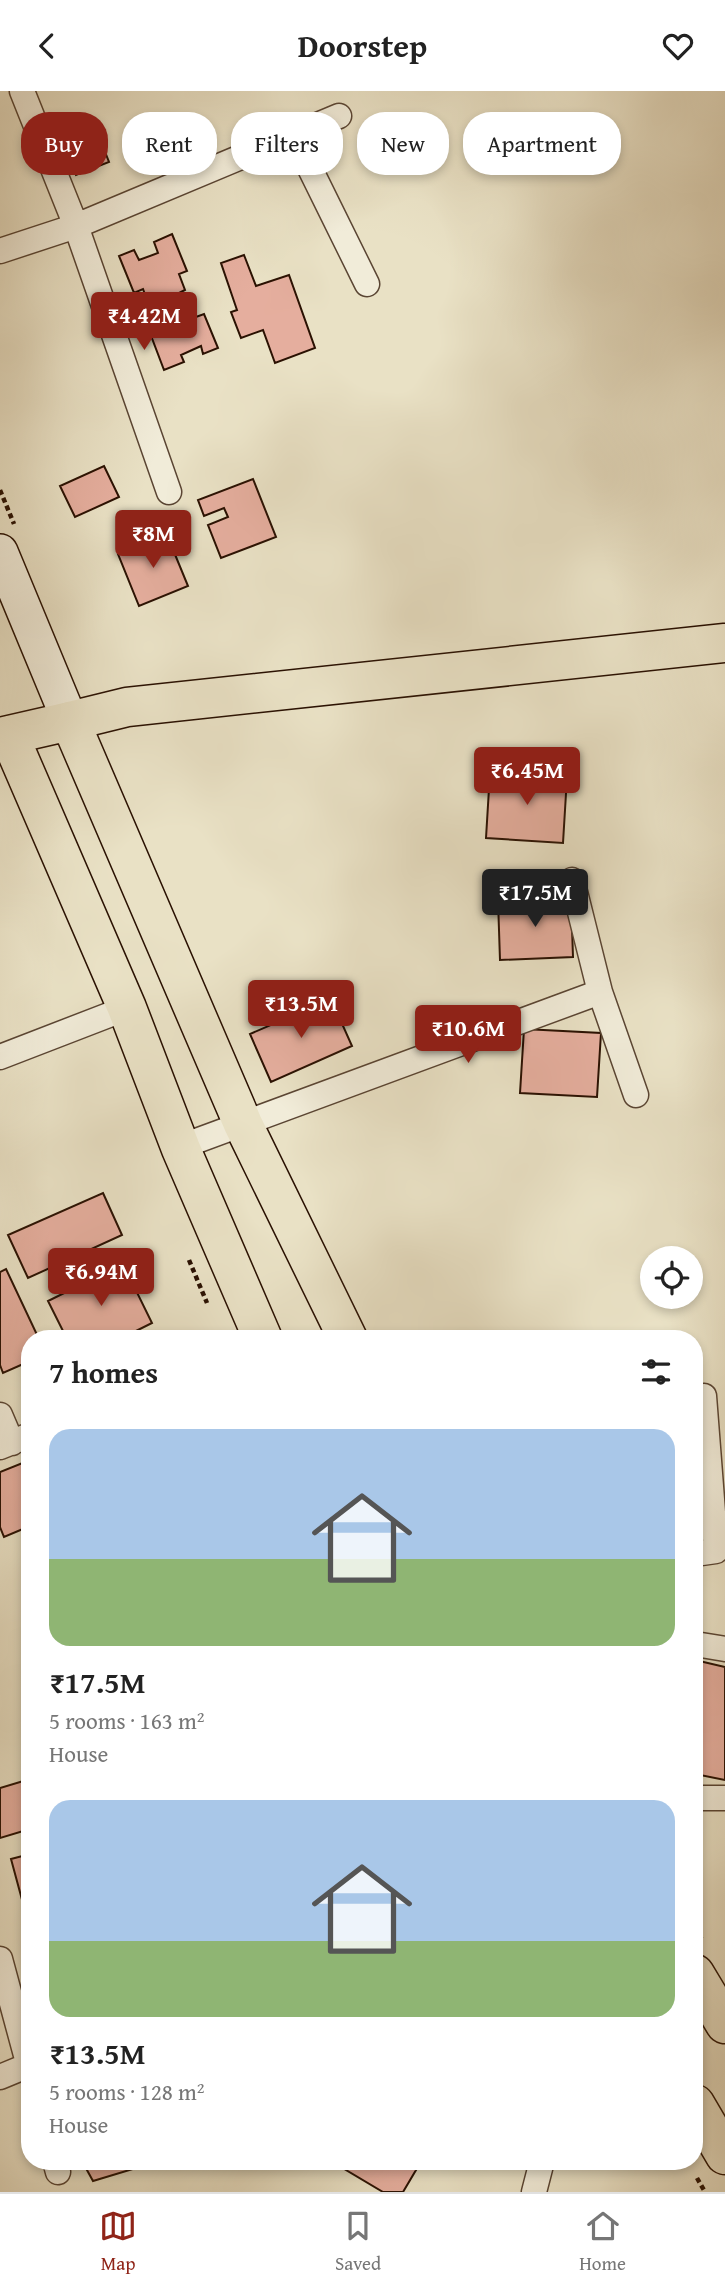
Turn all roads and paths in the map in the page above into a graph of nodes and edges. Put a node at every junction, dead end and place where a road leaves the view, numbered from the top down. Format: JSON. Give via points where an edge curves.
{"nodes":[{"id":1,"x":22,"y":91,"type":"edge"},
{"id":2,"x":231,"y":162,"type":"edge"},
{"id":3,"x":314,"y":175,"type":"edge"},
{"id":4,"x":76,"y":226,"type":"junction"},
{"id":5,"x":0,"y":251,"type":"edge"},
{"id":6,"x":367,"y":284,"type":"dead end"},
{"id":7,"x":169,"y":492,"type":"dead end"},
{"id":8,"x":0,"y":552,"type":"edge"},
{"id":9,"x":725,"y":643,"type":"edge"},
{"id":10,"x":70,"y":721,"type":"junction"},
{"id":11,"x":3,"y":729,"type":"edge"},
{"id":12,"x":572,"y":880,"type":"dead end"},
{"id":13,"x":600,"y":992,"type":"junction"},
{"id":14,"x":127,"y":1008,"type":"junction"},
{"id":15,"x":0,"y":1057,"type":"edge"},
{"id":16,"x":636,"y":1095,"type":"dead end"},
{"id":17,"x":243,"y":1124,"type":"junction"},
{"id":18,"x":180,"y":1148,"type":"junction"},
{"id":19,"x":259,"y":1330,"type":"edge"},
{"id":20,"x":344,"y":1330,"type":"edge"},
{"id":21,"x":703,"y":1397,"type":"edge"},
{"id":22,"x":0,"y":1415,"type":"edge"},
{"id":23,"x":14,"y":1442,"type":"edge"},
{"id":24,"x":720,"y":1528,"type":"edge"},
{"id":25,"x":703,"y":1553,"type":"edge"},
{"id":26,"x":703,"y":1645,"type":"edge"},
{"id":27,"x":725,"y":1649,"type":"edge"},
{"id":28,"x":703,"y":1798,"type":"edge"},
{"id":29,"x":725,"y":1798,"type":"edge"},
{"id":30,"x":0,"y":1959,"type":"edge"},
{"id":31,"x":21,"y":2037,"type":"edge"},
{"id":32,"x":21,"y":2070,"type":"edge"},
{"id":33,"x":0,"y":2077,"type":"edge"},
{"id":34,"x":703,"y":2118,"type":"edge"},
{"id":35,"x":725,"y":2155,"type":"edge"},
{"id":36,"x":540,"y":2170,"type":"edge"},
{"id":37,"x":534,"y":2192,"type":"edge"}],
"edges":[{"from":1,"to":4,"type":"street"},
{"from":2,"to":4,"type":"street"},
{"from":3,"to":6,"type":"street"},
{"from":4,"to":5,"type":"street"},
{"from":4,"to":7,"type":"street"},
{"from":8,"to":10,"type":"main road"},
{"from":9,"to":10,"type":"main road","via":[[127,707]]},
{"from":10,"to":11,"type":"main road"},
{"from":10,"to":17,"type":"main road"},
{"from":11,"to":14,"type":"main road"},
{"from":12,"to":13,"type":"street"},
{"from":13,"to":16,"type":"street"},
{"from":13,"to":17,"type":"street"},
{"from":14,"to":15,"type":"street"},
{"from":14,"to":18,"type":"main road"},
{"from":17,"to":18,"type":"street"},
{"from":17,"to":20,"type":"main road"},
{"from":18,"to":19,"type":"main road"},
{"from":21,"to":24,"type":"street"},
{"from":22,"to":23,"type":"street"},
{"from":24,"to":25,"type":"street","via":[[716,1551]]},
{"from":26,"to":27,"type":"street"},
{"from":28,"to":29,"type":"street"},
{"from":30,"to":31,"type":"street"},
{"from":32,"to":33,"type":"street"},
{"from":34,"to":35,"type":"main road"},
{"from":36,"to":37,"type":"street"}]}
